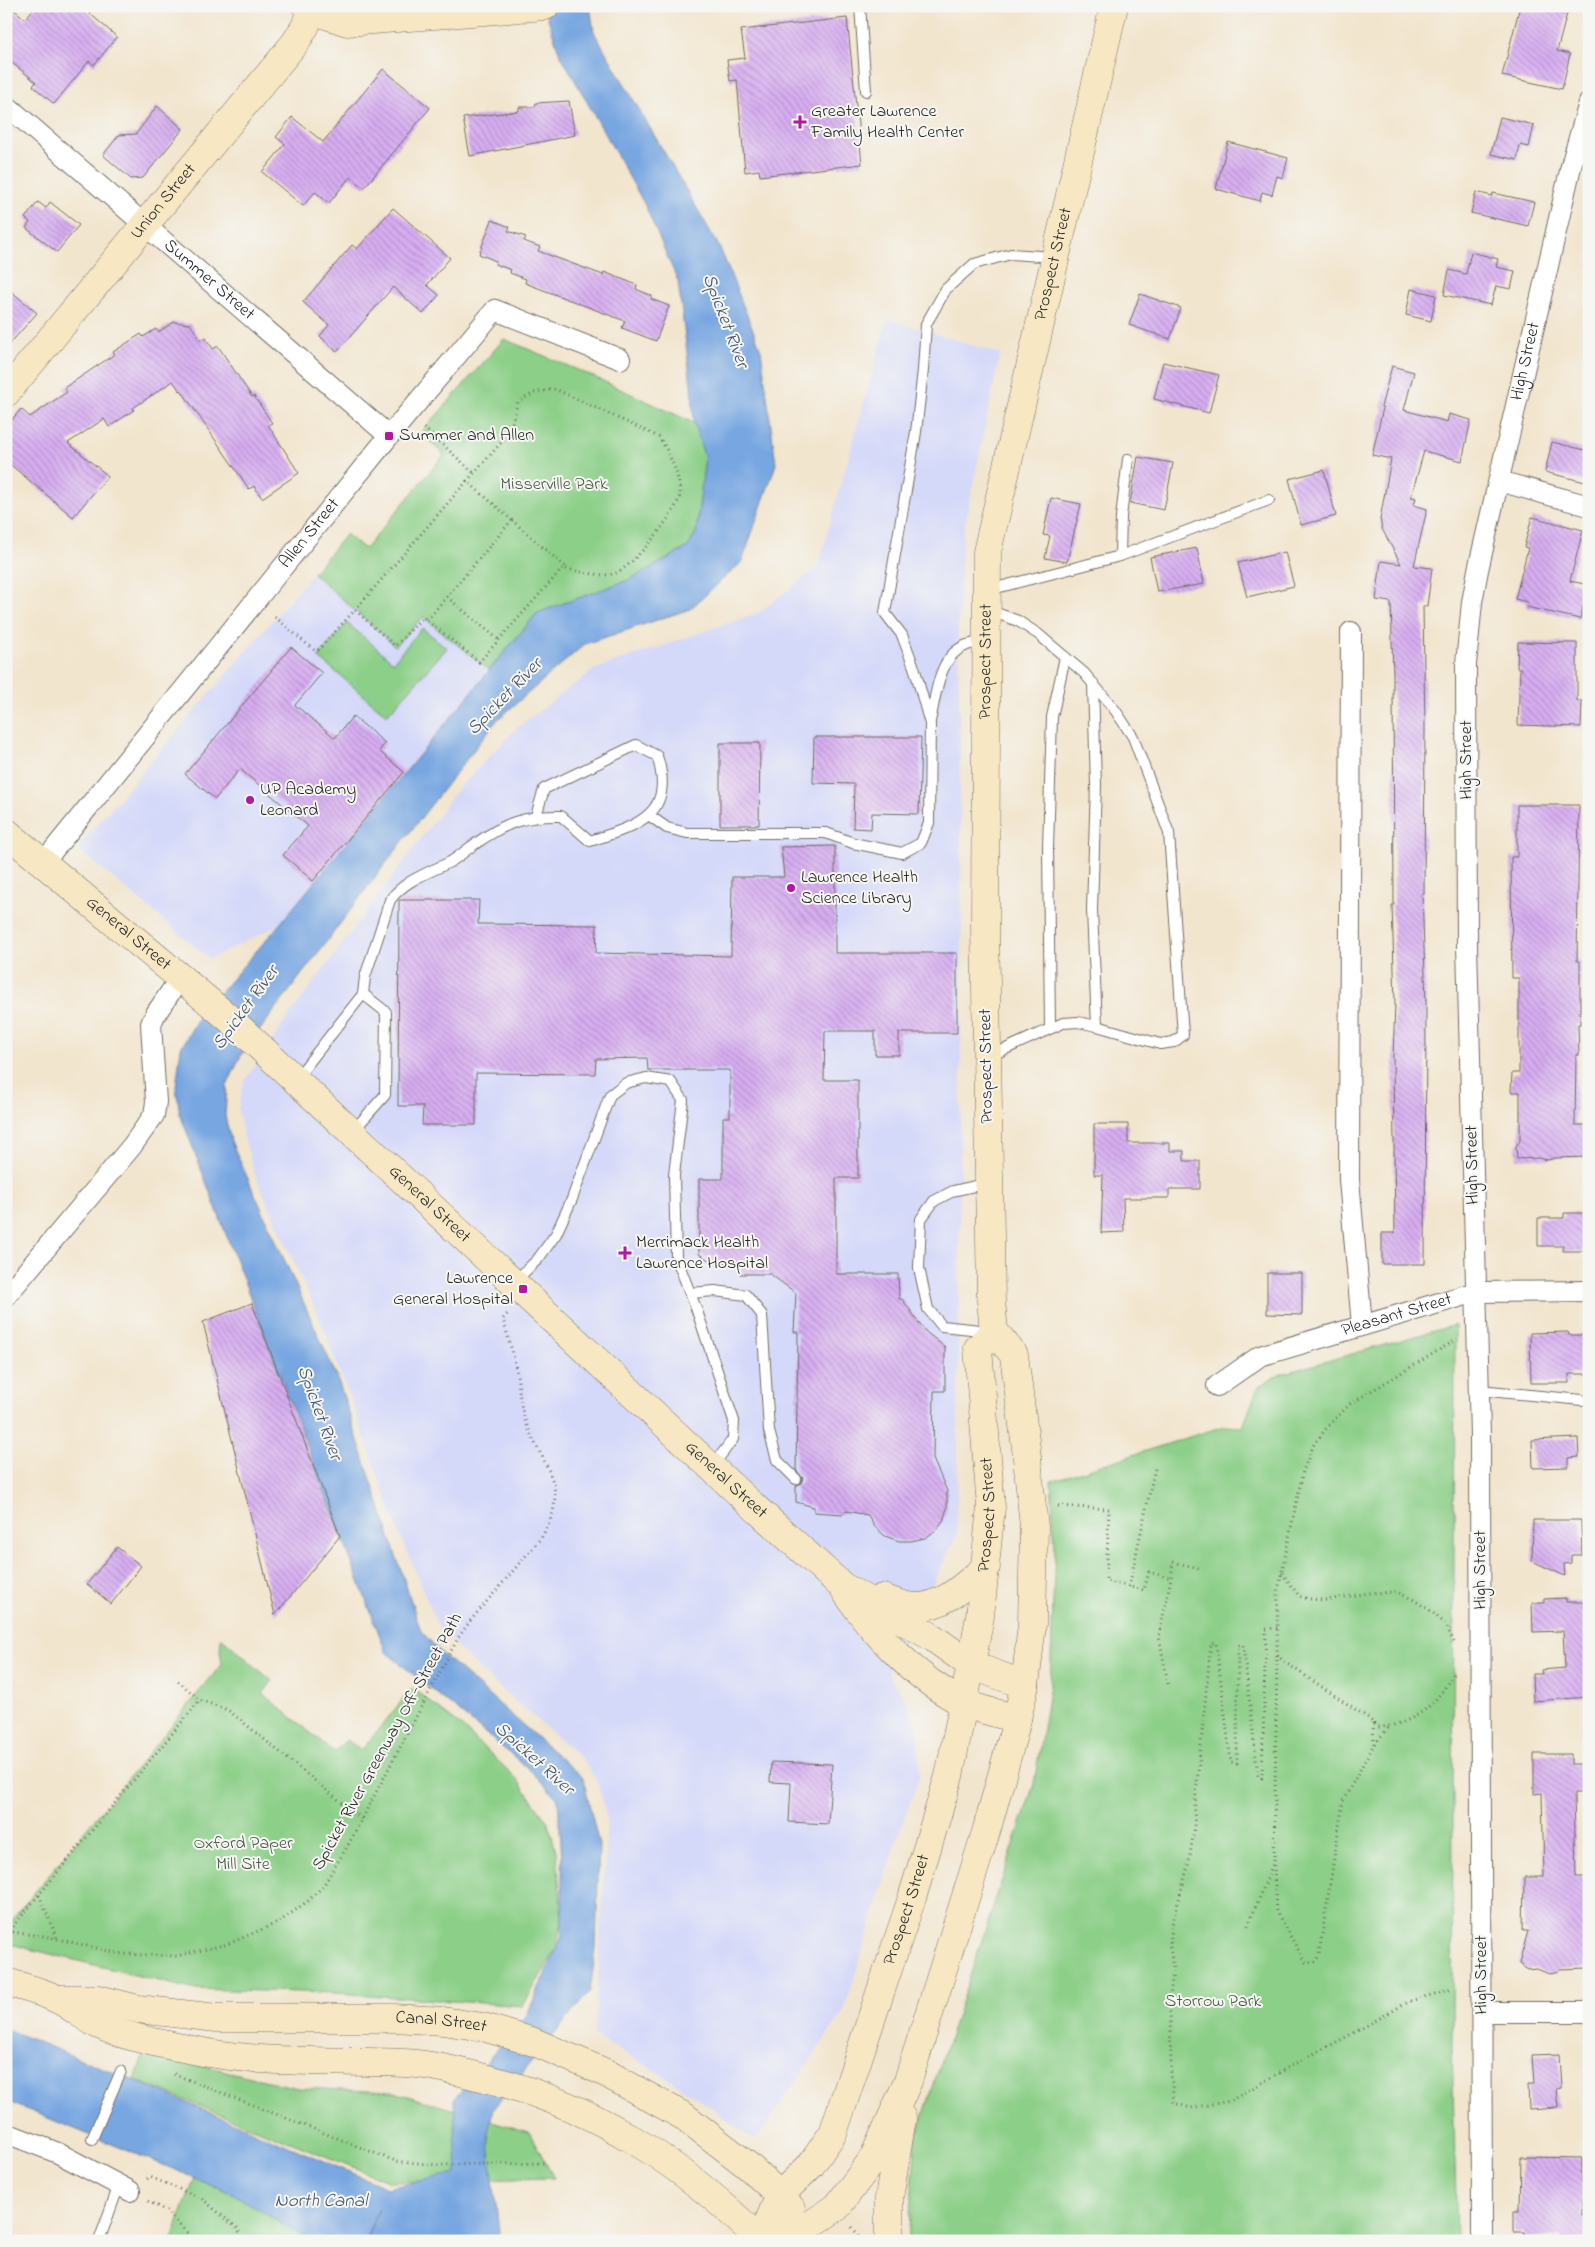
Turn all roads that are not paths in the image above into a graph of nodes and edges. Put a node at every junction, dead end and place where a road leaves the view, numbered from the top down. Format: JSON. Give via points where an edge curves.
{"nodes":[{"id":1,"x":860,"y":6,"type":"edge"},
{"id":2,"x":1114,"y":6,"type":"edge"},
{"id":3,"x":309,"y":7,"type":"edge"},
{"id":4,"x":538,"y":7,"type":"edge"},
{"id":5,"x":866,"y":91,"type":"dead end"},
{"id":6,"x":1589,"y":102,"type":"edge"},
{"id":7,"x":6,"y":105,"type":"edge"},
{"id":8,"x":147,"y":225,"type":"junction"},
{"id":9,"x":1055,"y":257,"type":"junction"},
{"id":10,"x":620,"y":359,"type":"dead end"},
{"id":11,"x":6,"y":393,"type":"edge"},
{"id":12,"x":389,"y":436,"type":"junction"},
{"id":13,"x":1128,"y":459,"type":"dead end"},
{"id":14,"x":1499,"y":481,"type":"junction"},
{"id":15,"x":1269,"y":500,"type":"dead end"},
{"id":16,"x":1589,"y":506,"type":"edge"},
{"id":17,"x":1120,"y":556,"type":"junction"},
{"id":18,"x":987,"y":600,"type":"junction"},
{"id":19,"x":1351,"y":632,"type":"dead end"},
{"id":20,"x":988,"y":641,"type":"junction"},
{"id":21,"x":1065,"y":657,"type":"junction"},
{"id":22,"x":1094,"y":683,"type":"junction"},
{"id":23,"x":930,"y":724,"type":"junction"},
{"id":24,"x":536,"y":816,"type":"junction"},
{"id":25,"x":650,"y":816,"type":"junction"},
{"id":26,"x":6,"y":832,"type":"edge"},
{"id":27,"x":43,"y":863,"type":"junction"},
{"id":28,"x":187,"y":983,"type":"junction"},
{"id":29,"x":363,"y":994,"type":"junction"},
{"id":30,"x":1097,"y":1026,"type":"junction"},
{"id":31,"x":1050,"y":1028,"type":"junction"},
{"id":32,"x":987,"y":1057,"type":"junction"},
{"id":33,"x":295,"y":1080,"type":"junction"},
{"id":34,"x":352,"y":1132,"type":"junction"},
{"id":35,"x":989,"y":1183,"type":"junction"},
{"id":36,"x":1589,"y":1291,"type":"edge"},
{"id":37,"x":1476,"y":1292,"type":"junction"},
{"id":38,"x":690,"y":1293,"type":"junction"},
{"id":39,"x":514,"y":1294,"type":"junction"},
{"id":40,"x":6,"y":1296,"type":"edge"},
{"id":41,"x":1362,"y":1325,"type":"junction"},
{"id":42,"x":994,"y":1331,"type":"junction"},
{"id":43,"x":1217,"y":1386,"type":"dead end"},
{"id":44,"x":1479,"y":1390,"type":"junction"},
{"id":45,"x":1582,"y":1400,"type":"dead end"},
{"id":46,"x":712,"y":1468,"type":"junction"},
{"id":47,"x":796,"y":1479,"type":"dead end"},
{"id":48,"x":986,"y":1567,"type":"junction"},
{"id":49,"x":842,"y":1586,"type":"junction"},
{"id":50,"x":971,"y":1665,"type":"junction"},
{"id":51,"x":1025,"y":1685,"type":"junction"},
{"id":52,"x":963,"y":1703,"type":"junction"},
{"id":53,"x":1017,"y":1719,"type":"junction"},
{"id":54,"x":6,"y":1982,"type":"edge"},
{"id":55,"x":57,"y":1998,"type":"junction"},
{"id":56,"x":1482,"y":2012,"type":"junction"},
{"id":57,"x":1589,"y":2012,"type":"edge"},
{"id":58,"x":122,"y":2071,"type":"dead end"},
{"id":59,"x":908,"y":2081,"type":"junction"},
{"id":60,"x":6,"y":2133,"type":"edge"},
{"id":61,"x":92,"y":2139,"type":"dead end"},
{"id":62,"x":125,"y":2188,"type":"joint"},
{"id":63,"x":780,"y":2195,"type":"junction"},
{"id":64,"x":813,"y":2234,"type":"edge"},
{"id":65,"x":761,"y":2240,"type":"edge"},
{"id":66,"x":99,"y":2241,"type":"edge"},
{"id":67,"x":890,"y":2241,"type":"edge"},
{"id":68,"x":1482,"y":2241,"type":"edge"}],
"edges":[{"from":1,"to":5,"type":"lane"},
{"from":2,"to":9,"type":"main road","name":"Prospect Street"},
{"from":3,"to":4,"type":"main road","via":[[347,22]]},
{"from":3,"to":8,"type":"main road","name":"Union Street","via":[[305,27],[295,43]]},
{"from":6,"to":14,"type":"street","name":"High Street","via":[[1572,162]]},
{"from":7,"to":8,"type":"street","name":"Summer Street"},
{"from":8,"to":11,"type":"main road","name":"Union Street"},
{"from":8,"to":12,"type":"street","name":"Summer Street"},
{"from":9,"to":18,"type":"main road","name":"Prospect Street","via":[[987,552]]},
{"from":9,"to":23,"type":"lane","via":[[1011,254],[974,264],[946,289],[926,324],[916,432],[885,613],[902,635]]},
{"from":10,"to":12,"type":"street","name":"Allen Street","via":[[496,310]]},
{"from":12,"to":27,"type":"street","name":"Allen Street"},
{"from":13,"to":17,"type":"lane"},
{"from":14,"to":16,"type":"street"},
{"from":14,"to":37,"type":"street","name":"High Street","via":[[1472,602],[1466,664],[1467,945]]},
{"from":15,"to":17,"type":"lane"},
{"from":17,"to":18,"type":"lane"},
{"from":18,"to":20,"type":"main road","name":"Prospect Street"},
{"from":18,"to":21,"type":"lane","via":[[1038,634]]},
{"from":19,"to":41,"type":"street","via":[[1349,1180]]},
{"from":20,"to":23,"type":"lane","via":[[965,645],[950,656],[941,674]]},
{"from":20,"to":32,"type":"main road","name":"Prospect Street","via":[[984,924]]},
{"from":21,"to":22,"type":"lane"},
{"from":21,"to":31,"type":"lane","via":[[1052,717],[1048,848]]},
{"from":22,"to":30,"type":"lane","via":[[1096,785],[1092,910]]},
{"from":22,"to":30,"type":"lane","via":[[1133,737],[1169,833],[1183,1035],[1174,1042],[1160,1044]]},
{"from":23,"to":25,"type":"lane","via":[[929,823],[920,843],[902,853],[853,843],[826,832],[687,833],[667,828]]},
{"from":24,"to":25,"type":"lane","via":[[561,816],[590,841],[622,831]]},
{"from":24,"to":25,"type":"lane","via":[[544,789],[636,745],[657,756],[662,773],[662,797]]},
{"from":24,"to":29,"type":"lane","via":[[508,824],[452,861],[397,890],[390,900],[365,977]]},
{"from":26,"to":27,"type":"main road","name":"General Street"},
{"from":27,"to":28,"type":"main road","name":"General Street"},
{"from":28,"to":33,"type":"main road","name":"General Street"},
{"from":28,"to":40,"type":"street","via":[[155,1015],[151,1024],[154,1115],[132,1146]]},
{"from":29,"to":33,"type":"lane"},
{"from":29,"to":34,"type":"lane","via":[[386,1012],[385,1094]]},
{"from":30,"to":31,"type":"lane","via":[[1078,1022]]},
{"from":31,"to":32,"type":"lane"},
{"from":32,"to":35,"type":"main road","name":"Prospect Street"},
{"from":33,"to":34,"type":"main road","name":"General Street"},
{"from":34,"to":39,"type":"main road","name":"General Street"},
{"from":35,"to":42,"type":"main road","name":"Prospect Street"},
{"from":35,"to":42,"type":"lane","via":[[953,1190],[934,1201],[921,1218],[919,1268],[928,1309],[942,1326]]},
{"from":36,"to":37,"type":"street","name":"Pleasant Street"},
{"from":37,"to":41,"type":"street","name":"Pleasant Street"},
{"from":37,"to":44,"type":"street","name":"High Street"},
{"from":38,"to":39,"type":"lane","via":[[676,1258],[674,1175],[683,1100],[671,1082],[646,1078],[626,1083],[610,1095],[556,1234]]},
{"from":38,"to":46,"type":"lane","via":[[734,1421],[733,1439]]},
{"from":38,"to":47,"type":"lane","via":[[715,1291],[746,1295],[762,1315],[769,1431],[777,1460]]},
{"from":39,"to":46,"type":"main road","name":"General Street"},
{"from":41,"to":43,"type":"street","name":"Pleasant Street","via":[[1260,1356]]},
{"from":42,"to":48,"type":"main road","name":"Prospect Street","via":[[978,1348],[991,1507]]},
{"from":42,"to":51,"type":"main road","via":[[1014,1355],[1034,1526],[1032,1624]]},
{"from":44,"to":45,"type":"lane"},
{"from":44,"to":56,"type":"street","name":"High Street"},
{"from":46,"to":49,"type":"main road","name":"General Street"},
{"from":48,"to":49,"type":"main road","via":[[946,1599],[914,1608]]},
{"from":48,"to":50,"type":"main road","name":"Prospect Street"},
{"from":49,"to":50,"type":"main road","name":"General Street","via":[[932,1638]]},
{"from":49,"to":52,"type":"main road","name":"General Street","via":[[866,1622],[929,1684]]},
{"from":50,"to":51,"type":"main road","name":"General Street"},
{"from":50,"to":52,"type":"main road","name":"Prospect Street"},
{"from":51,"to":53,"type":"main road"},
{"from":52,"to":53,"type":"main road","name":"General Street"},
{"from":52,"to":63,"type":"main road","name":"Prospect Street","via":[[943,1795],[912,1898],[833,2133],[811,2165]]},
{"from":53,"to":59,"type":"main road","via":[[986,1832]]},
{"from":54,"to":55,"type":"main road","name":"Canal Street"},
{"from":55,"to":63,"type":"main road","name":"Canal Street","via":[[100,1999],[138,2009],[217,2018],[394,2018],[483,2027],[534,2042],[604,2072],[685,2117]]},
{"from":55,"to":65,"type":"main road","name":"Canal Street","via":[[99,2025],[203,2052],[266,2060],[405,2063],[449,2069],[507,2084],[583,2112],[638,2142],[674,2165]]},
{"from":56,"to":57,"type":"street"},
{"from":56,"to":68,"type":"street","name":"High Street"},
{"from":58,"to":61,"type":"lane"},
{"from":59,"to":64,"type":"main road","via":[[873,2159]]},
{"from":59,"to":67,"type":"main road","via":[[890,2198]]},
{"from":60,"to":62,"type":"street","via":[[58,2153]]},
{"from":62,"to":66,"type":"lane"},
{"from":63,"to":64,"type":"main road","name":"Canal Street"},
{"from":63,"to":65,"type":"main road","name":"Prospect Street"},
{"from":64,"to":65,"type":"main road"}]}
